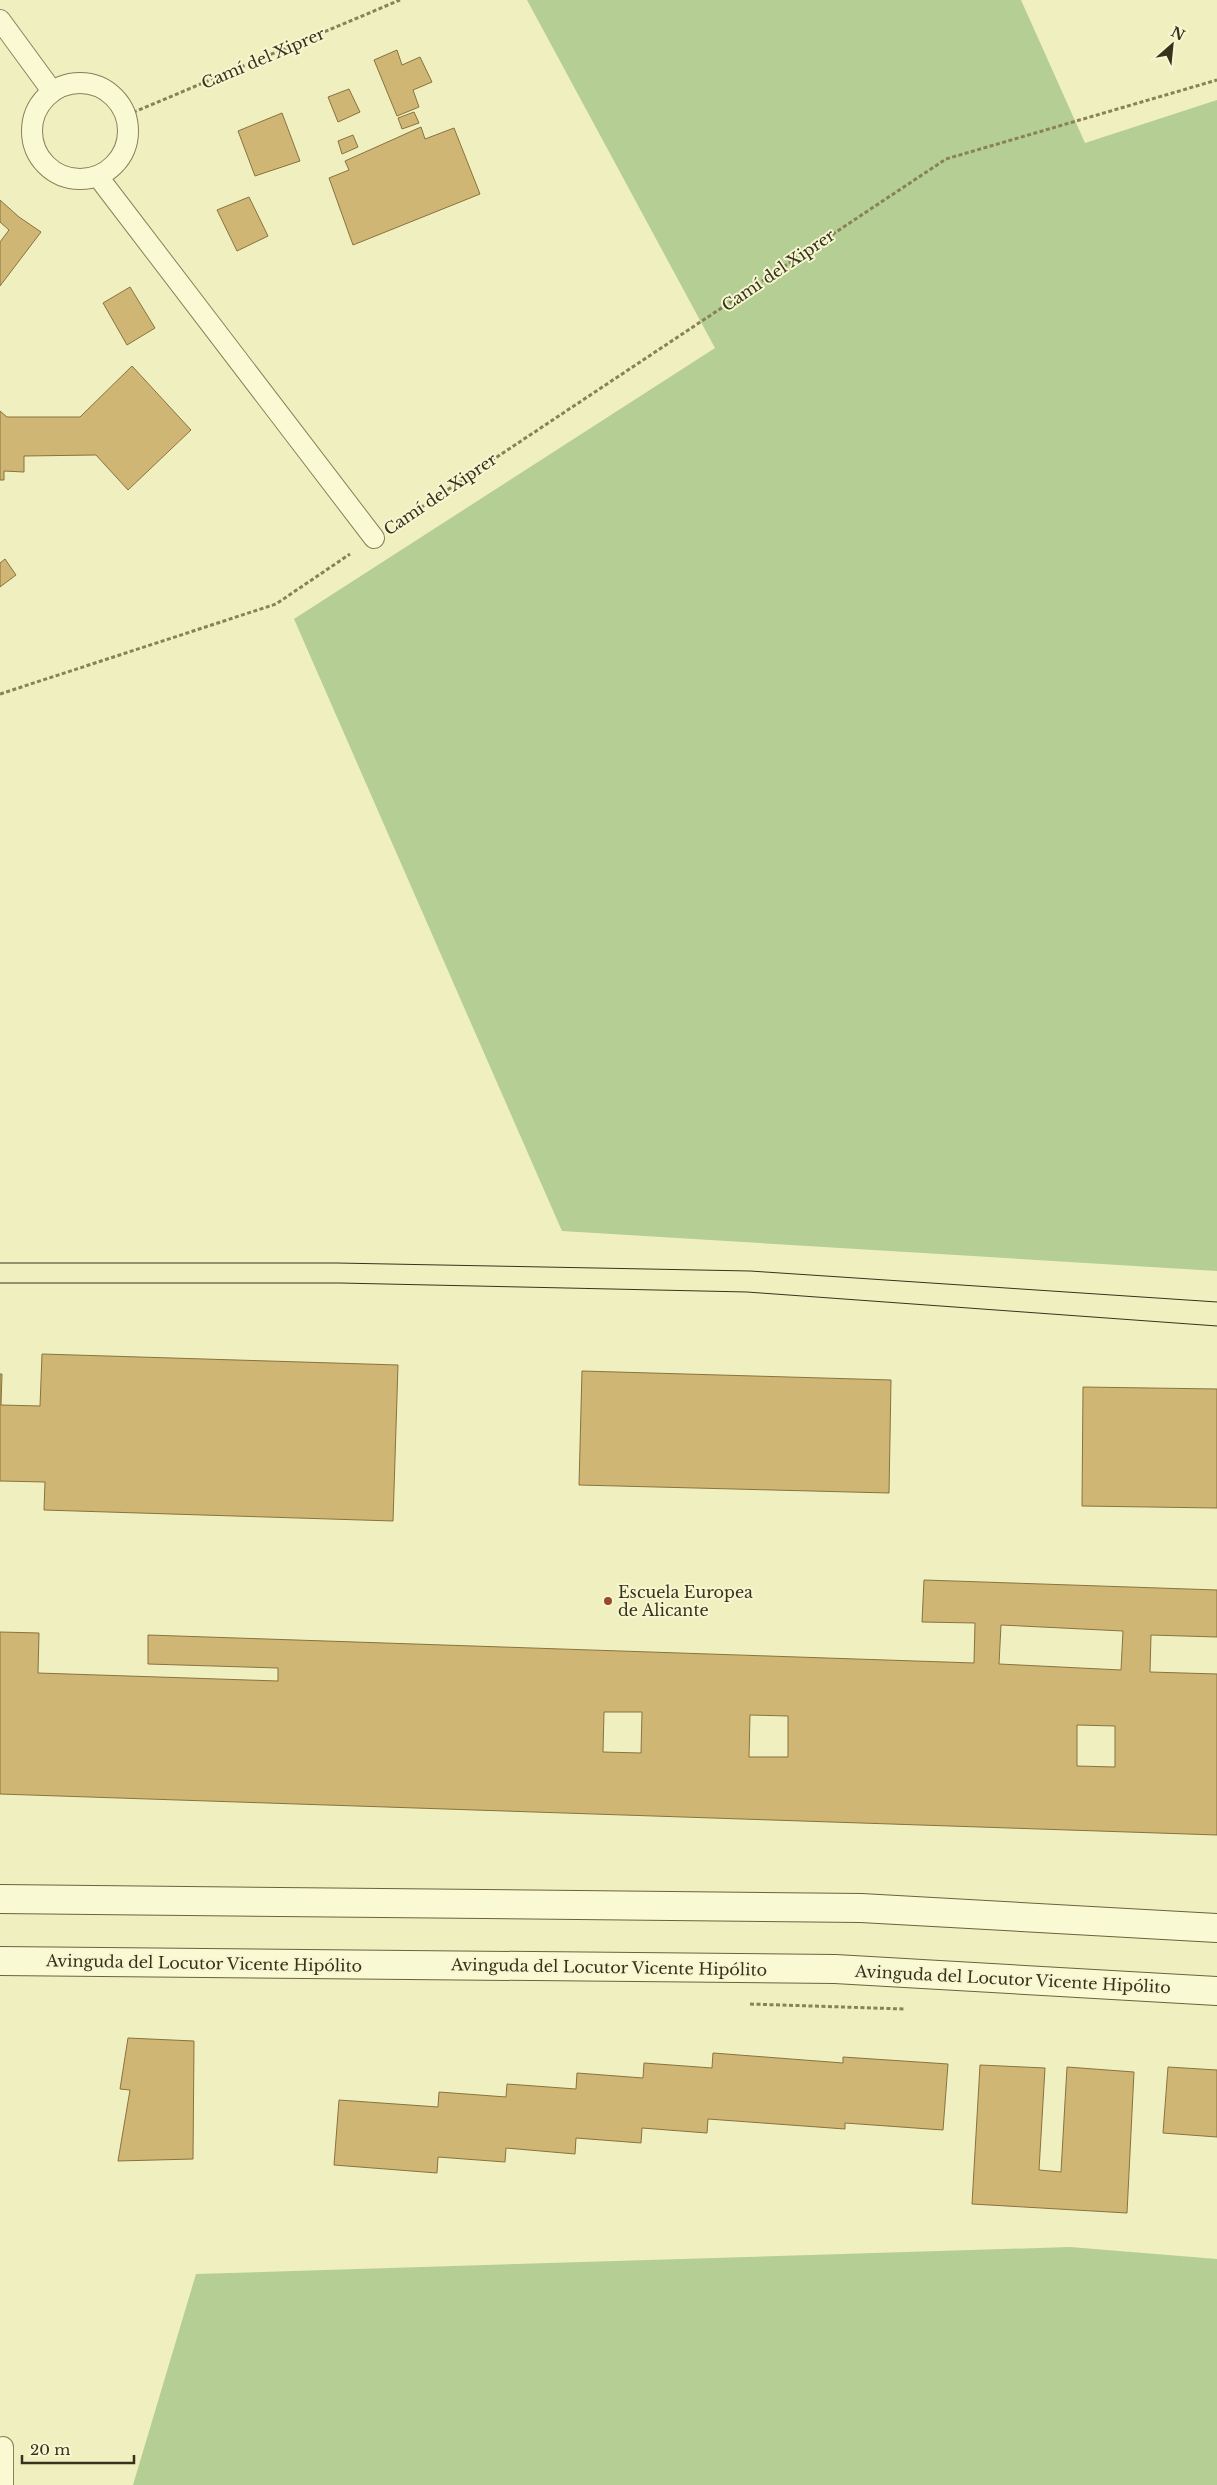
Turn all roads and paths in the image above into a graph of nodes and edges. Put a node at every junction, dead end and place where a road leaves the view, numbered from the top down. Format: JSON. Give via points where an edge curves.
{"nodes":[{"id":1,"x":400,"y":0,"type":"edge"},
{"id":2,"x":0,"y":20,"type":"edge"},
{"id":3,"x":1217,"y":80,"type":"edge"},
{"id":4,"x":52,"y":91,"type":"junction"},
{"id":5,"x":126,"y":115,"type":"junction"},
{"id":6,"x":99,"y":178,"type":"junction"},
{"id":7,"x":374,"y":538,"type":"junction"},
{"id":8,"x":0,"y":694,"type":"edge"},
{"id":9,"x":0,"y":1899,"type":"edge"},
{"id":10,"x":1217,"y":1928,"type":"edge"},
{"id":11,"x":0,"y":1960,"type":"edge"},
{"id":12,"x":1217,"y":1991,"type":"edge"},
{"id":13,"x":742,"y":2004,"type":"dead end"},
{"id":14,"x":911,"y":2010,"type":"dead end"},
{"id":15,"x":3,"y":2447,"type":"dead end"},
{"id":16,"x":3,"y":2485,"type":"edge"}],
"edges":[{"from":1,"to":5,"type":"path","name":"Camí del Xiprer"},
{"from":2,"to":4,"type":"lane"},
{"from":3,"to":7,"type":"path","name":"Camí del Xiprer","via":[[946,158]]},
{"from":4,"to":5,"type":"lane","via":[[73,83],[95,84],[115,96]]},
{"from":4,"to":6,"type":"lane","via":[[36,109],[31,132],[37,154],[52,168],[75,180]]},
{"from":5,"to":6,"type":"lane","via":[[129,140],[118,162]]},
{"from":6,"to":7,"type":"lane","name":"Camí del Xiprer"},
{"from":7,"to":8,"type":"path","name":"Camí del Xiprer","via":[[276,604]]},
{"from":9,"to":10,"type":"main road","via":[[860,1908]]},
{"from":11,"to":12,"type":"main road","name":"Avinguda del Locutor Vicente Hipólito","via":[[835,1969]]},
{"from":13,"to":14,"type":"path"},
{"from":15,"to":16,"type":"lane"}]}
